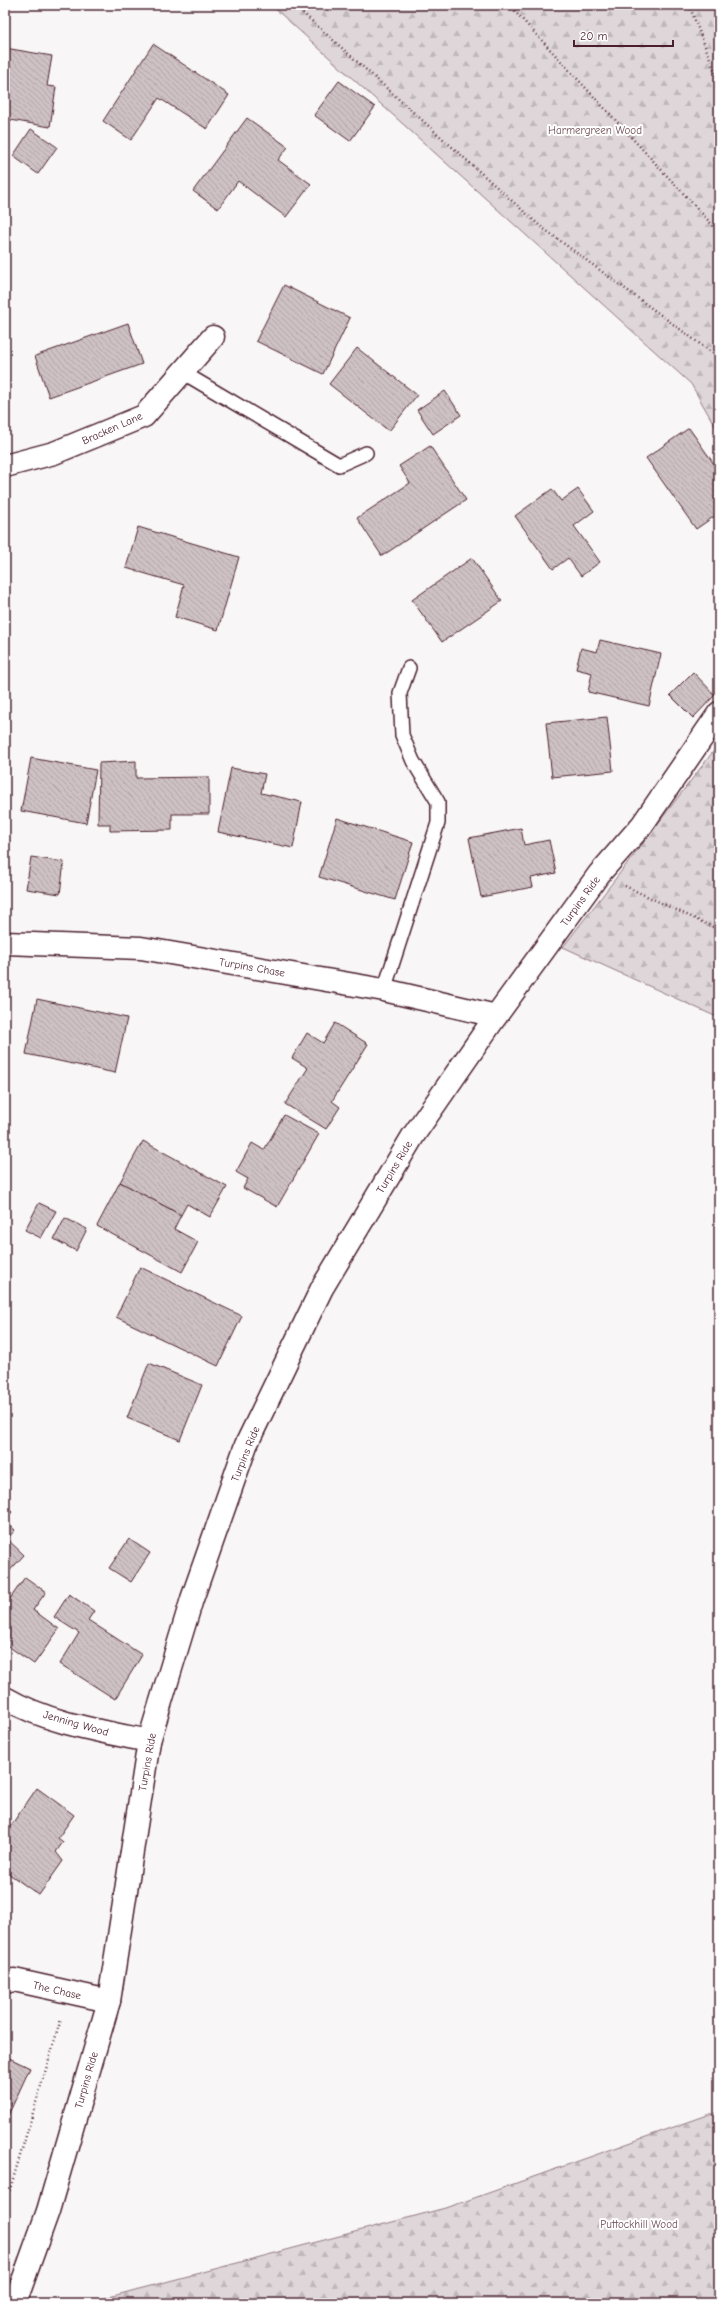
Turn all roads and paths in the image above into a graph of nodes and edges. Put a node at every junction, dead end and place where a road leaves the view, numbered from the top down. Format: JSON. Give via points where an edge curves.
{"nodes":[{"id":1,"x":294,"y":5,"type":"edge"},
{"id":2,"x":509,"y":5,"type":"edge"},
{"id":3,"x":689,"y":5,"type":"edge"},
{"id":4,"x":719,"y":82,"type":"edge"},
{"id":5,"x":719,"y":232,"type":"edge"},
{"id":6,"x":213,"y":337,"type":"dead end"},
{"id":7,"x":719,"y":358,"type":"edge"},
{"id":8,"x":182,"y":372,"type":"junction"},
{"id":9,"x":366,"y":453,"type":"dead end"},
{"id":10,"x":5,"y":466,"type":"edge"},
{"id":11,"x":409,"y":668,"type":"dead end"},
{"id":12,"x":719,"y":713,"type":"edge"},
{"id":13,"x":600,"y":874,"type":"junction"},
{"id":14,"x":719,"y":930,"type":"edge"},
{"id":15,"x":5,"y":943,"type":"edge"},
{"id":16,"x":384,"y":990,"type":"junction"},
{"id":17,"x":496,"y":1016,"type":"junction"},
{"id":18,"x":5,"y":1698,"type":"edge"},
{"id":19,"x":149,"y":1741,"type":"junction"},
{"id":20,"x":5,"y":1982,"type":"edge"},
{"id":21,"x":69,"y":1992,"type":"junction"},
{"id":22,"x":109,"y":2001,"type":"junction"},
{"id":23,"x":5,"y":2206,"type":"edge"},
{"id":24,"x":15,"y":2303,"type":"edge"}],
"edges":[{"from":1,"to":7,"type":"path","via":[[540,226]]},
{"from":2,"to":5,"type":"path"},
{"from":3,"to":4,"type":"path"},
{"from":6,"to":8,"type":"street","name":"Bracken Lane"},
{"from":8,"to":9,"type":"lane","via":[[339,465]]},
{"from":8,"to":10,"type":"street","name":"Bracken Lane","via":[[144,416],[54,453]]},
{"from":11,"to":16,"type":"lane","via":[[400,693],[402,735],[413,761],[438,802],[438,823]]},
{"from":12,"to":13,"type":"street","name":"Turpins Ride","via":[[642,825]]},
{"from":13,"to":14,"type":"path"},
{"from":13,"to":17,"type":"street","name":"Turpins Ride"},
{"from":15,"to":16,"type":"street","name":"Turpins Chase","via":[[141,948]]},
{"from":16,"to":17,"type":"street","name":"Turpins Chase"},
{"from":17,"to":19,"type":"street","name":"Turpins Ride","via":[[413,1136],[322,1288],[246,1445],[192,1599]]},
{"from":18,"to":19,"type":"street","name":"Jenning Wood","via":[[43,1715],[88,1729]]},
{"from":19,"to":22,"type":"street","name":"Turpins Ride"},
{"from":20,"to":21,"type":"street","name":"The Chase","via":[[14,1980]]},
{"from":21,"to":22,"type":"street","name":"The Chase"},
{"from":21,"to":23,"type":"path"},
{"from":22,"to":24,"type":"street","name":"Turpins Ride","via":[[48,2211]]}]}
